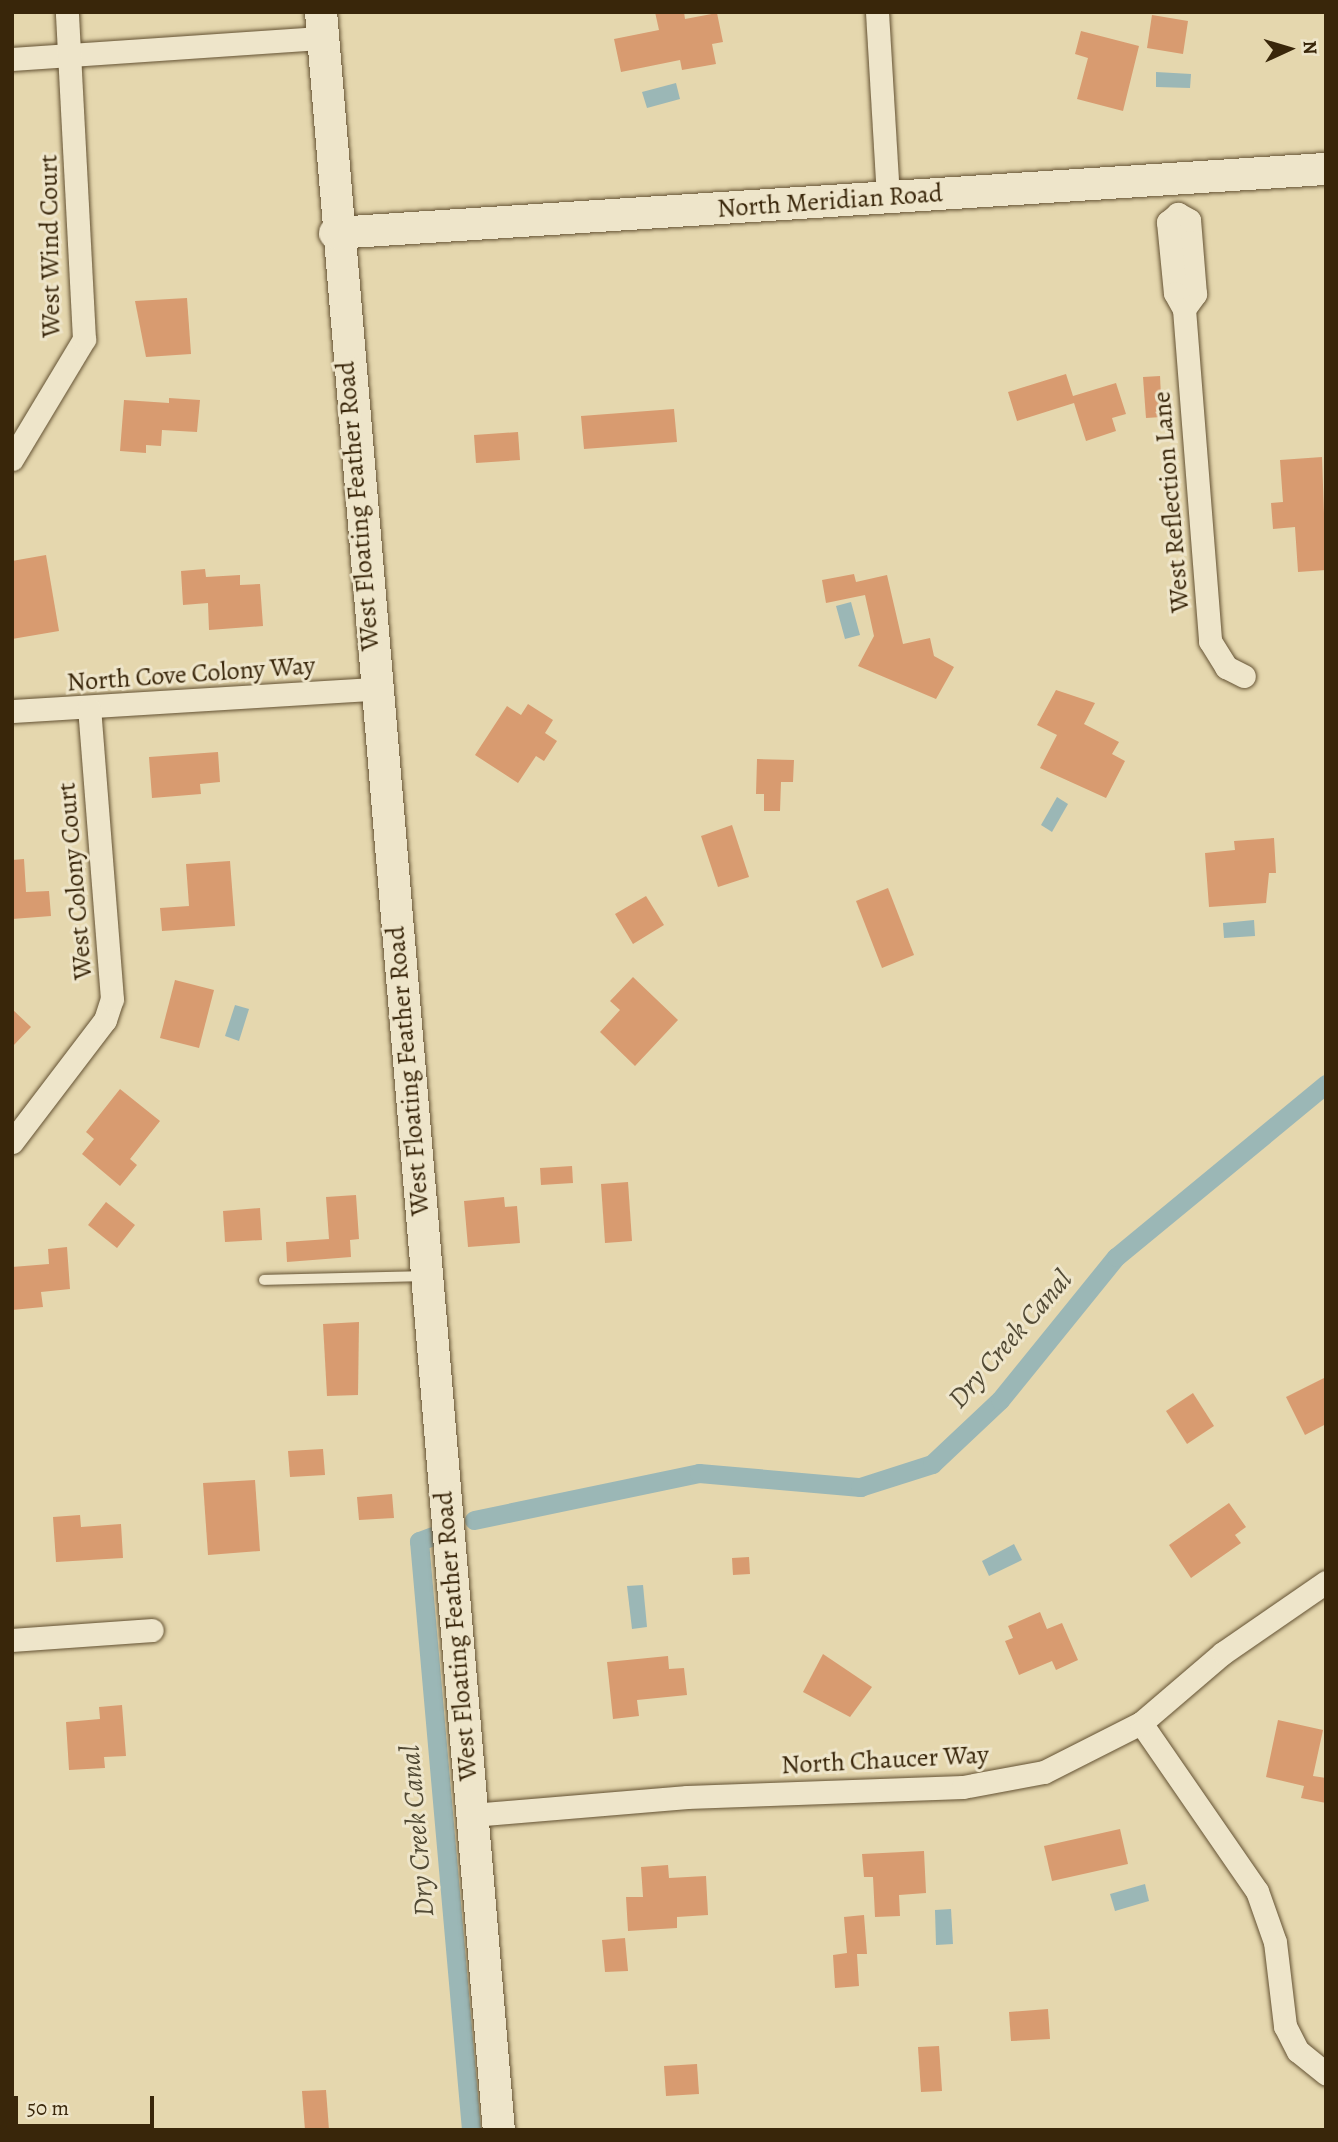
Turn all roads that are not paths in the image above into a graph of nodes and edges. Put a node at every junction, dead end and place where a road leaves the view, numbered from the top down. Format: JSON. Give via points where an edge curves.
{"nodes":[{"id":1,"x":67,"y":12,"type":"edge"},
{"id":2,"x":877,"y":12,"type":"edge"},
{"id":3,"x":322,"y":25,"type":"edge"},
{"id":4,"x":70,"y":55,"type":"junction"},
{"id":5,"x":12,"y":59,"type":"edge"},
{"id":6,"x":1326,"y":169,"type":"edge"},
{"id":7,"x":1175,"y":178,"type":"junction"},
{"id":8,"x":888,"y":197,"type":"junction"},
{"id":9,"x":335,"y":233,"type":"junction"},
{"id":10,"x":12,"y":459,"type":"edge"},
{"id":11,"x":1244,"y":676,"type":"dead end"},
{"id":12,"x":374,"y":689,"type":"junction"},
{"id":13,"x":89,"y":709,"type":"junction"},
{"id":14,"x":12,"y":711,"type":"edge"},
{"id":15,"x":12,"y":1142,"type":"edge"},
{"id":16,"x":426,"y":1276,"type":"junction"},
{"id":17,"x":264,"y":1280,"type":"dead end"},
{"id":18,"x":1326,"y":1583,"type":"edge"},
{"id":19,"x":152,"y":1630,"type":"dead end"},
{"id":20,"x":12,"y":1640,"type":"edge"},
{"id":21,"x":1141,"y":1723,"type":"junction"},
{"id":22,"x":472,"y":1815,"type":"junction"},
{"id":23,"x":1326,"y":2074,"type":"edge"},
{"id":24,"x":499,"y":2130,"type":"edge"}],
"edges":[{"from":1,"to":4,"type":"street","name":"West Wind Court"},
{"from":2,"to":8,"type":"street"},
{"from":3,"to":4,"type":"street"},
{"from":3,"to":9,"type":"main road","name":"West Floating Feather Road"},
{"from":4,"to":5,"type":"street"},
{"from":4,"to":10,"type":"street","name":"West Wind Court","via":[[84,339]]},
{"from":6,"to":7,"type":"main road","name":"North Meridian Road"},
{"from":7,"to":8,"type":"main road","name":"North Meridian Road"},
{"from":7,"to":11,"type":"street","name":"West Reflection Lane","via":[[1178,214],[1189,220],[1195,294],[1184,309],[1210,641],[1226,667]]},
{"from":8,"to":9,"type":"main road","name":"North Meridian Road"},
{"from":9,"to":12,"type":"main road","name":"West Floating Feather Road"},
{"from":12,"to":13,"type":"street","name":"North Cove Colony Way"},
{"from":12,"to":16,"type":"main road","name":"West Floating Feather Road"},
{"from":13,"to":14,"type":"street","name":"North Cove Colony Way"},
{"from":13,"to":15,"type":"street","name":"West Colony Court","via":[[112,999],[105,1020]]},
{"from":16,"to":17,"type":"lane"},
{"from":16,"to":22,"type":"main road","name":"West Floating Feather Road"},
{"from":18,"to":21,"type":"street","name":"North Chaucer Way","via":[[1223,1653]]},
{"from":19,"to":20,"type":"street"},
{"from":21,"to":22,"type":"street","name":"North Chaucer Way","via":[[1069,1763],[990,1784],[687,1797]]},
{"from":21,"to":23,"type":"street","via":[[1257,1891],[1275,1942],[1285,2026],[1298,2051]]},
{"from":22,"to":24,"type":"main road","name":"West Floating Feather Road"}]}
